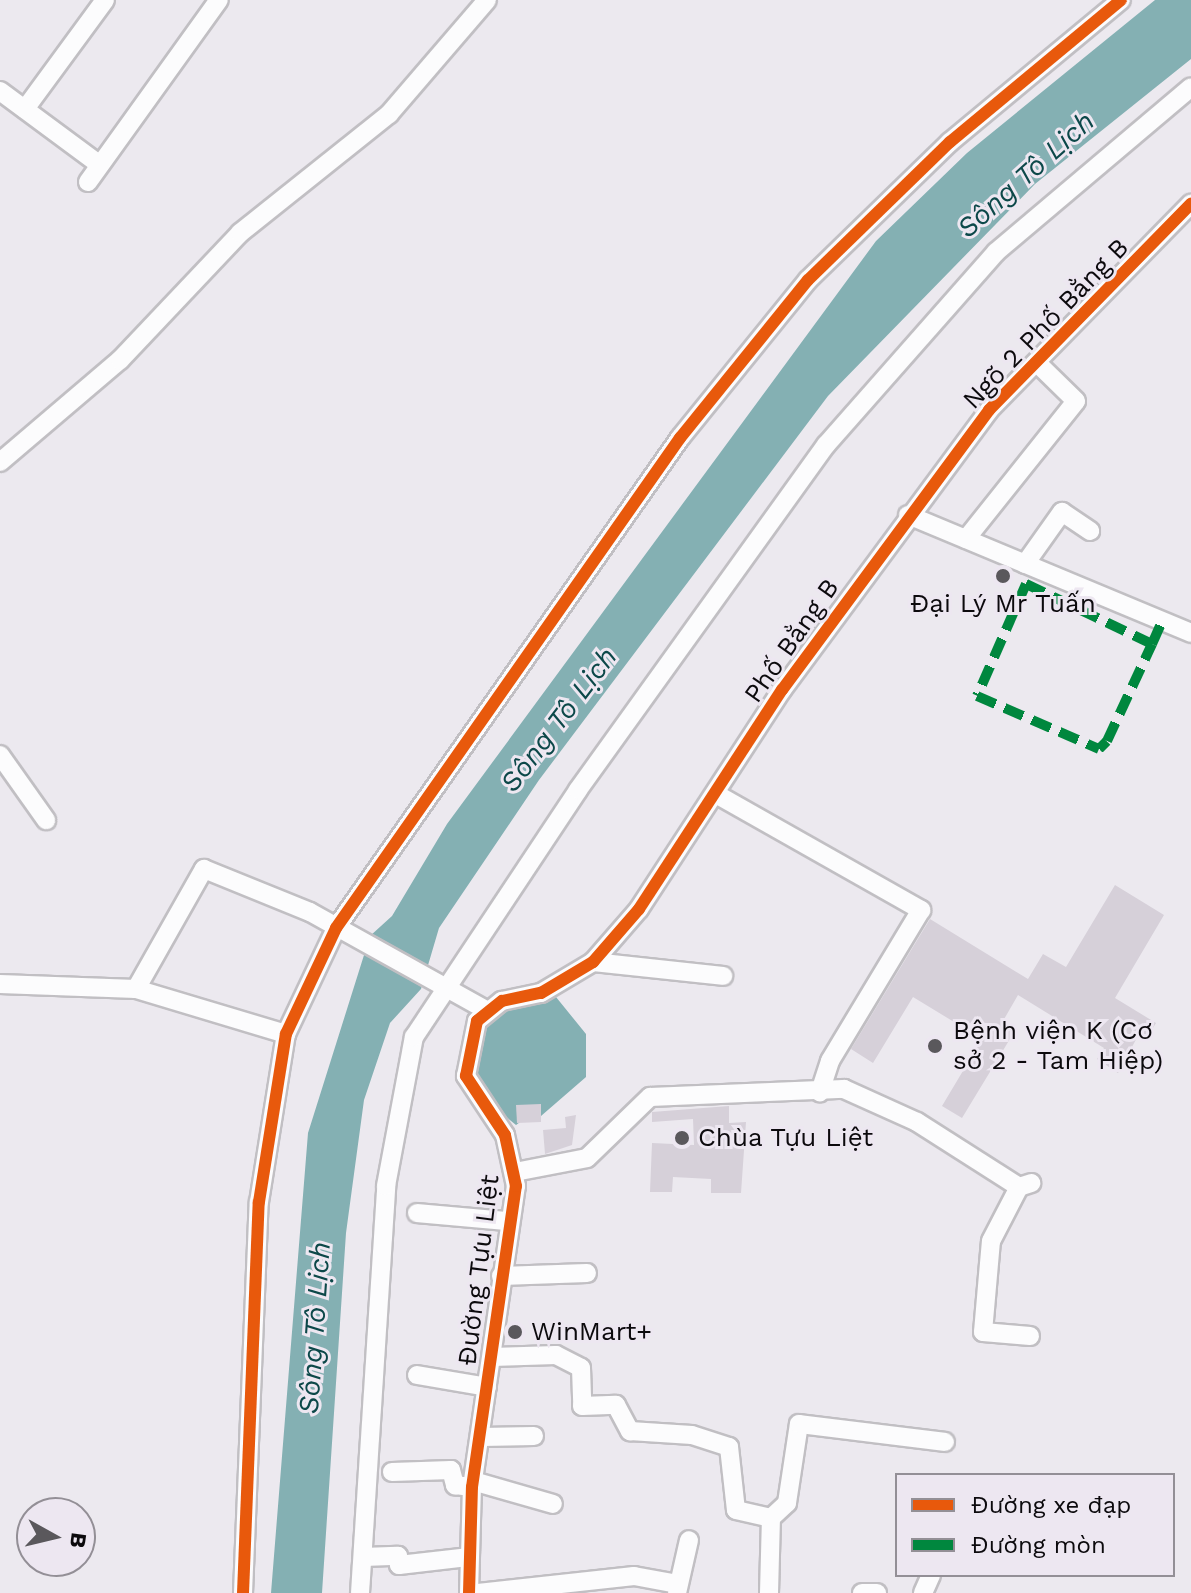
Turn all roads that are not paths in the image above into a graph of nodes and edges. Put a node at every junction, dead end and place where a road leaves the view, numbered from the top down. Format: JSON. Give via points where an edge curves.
{"nodes":[{"id":1,"x":105,"y":0,"type":"edge"},
{"id":2,"x":219,"y":0,"type":"edge"},
{"id":3,"x":487,"y":0,"type":"edge"},
{"id":4,"x":1121,"y":0,"type":"edge"},
{"id":5,"x":1191,"y":87,"type":"edge"},
{"id":6,"x":0,"y":91,"type":"edge"},
{"id":7,"x":25,"y":109,"type":"junction"},
{"id":8,"x":100,"y":165,"type":"junction"},
{"id":9,"x":88,"y":182,"type":"dead end"},
{"id":10,"x":1191,"y":204,"type":"edge"},
{"id":11,"x":1037,"y":363,"type":"junction"},
{"id":12,"x":0,"y":462,"type":"edge"},
{"id":13,"x":908,"y":515,"type":"junction"},
{"id":14,"x":1090,"y":531,"type":"dead end"},
{"id":15,"x":966,"y":539,"type":"junction"},
{"id":16,"x":1025,"y":564,"type":"junction"},
{"id":17,"x":1191,"y":633,"type":"edge"},
{"id":18,"x":0,"y":755,"type":"edge"},
{"id":19,"x":716,"y":794,"type":"junction"},
{"id":20,"x":46,"y":820,"type":"dead end"},
{"id":21,"x":336,"y":928,"type":"junction"},
{"id":22,"x":593,"y":962,"type":"junction"},
{"id":23,"x":723,"y":976,"type":"dead end"},
{"id":24,"x":0,"y":984,"type":"edge"},
{"id":25,"x":444,"y":987,"type":"junction"},
{"id":26,"x":136,"y":989,"type":"junction"},
{"id":27,"x":486,"y":1010,"type":"junction"},
{"id":28,"x":286,"y":1034,"type":"junction"},
{"id":29,"x":820,"y":1092,"type":"junction"},
{"id":30,"x":515,"y":1172,"type":"junction"},
{"id":31,"x":417,"y":1213,"type":"dead end"},
{"id":32,"x":506,"y":1221,"type":"junction"},
{"id":33,"x":587,"y":1273,"type":"dead end"},
{"id":34,"x":501,"y":1276,"type":"junction"},
{"id":35,"x":1030,"y":1336,"type":"dead end"},
{"id":36,"x":492,"y":1357,"type":"junction"},
{"id":37,"x":417,"y":1375,"type":"dead end"},
{"id":38,"x":487,"y":1387,"type":"junction"},
{"id":39,"x":534,"y":1436,"type":"dead end"},
{"id":40,"x":482,"y":1437,"type":"junction"},
{"id":41,"x":945,"y":1442,"type":"dead end"},
{"id":42,"x":392,"y":1472,"type":"dead end"},
{"id":43,"x":472,"y":1484,"type":"junction"},
{"id":44,"x":553,"y":1504,"type":"dead end"},
{"id":45,"x":771,"y":1518,"type":"junction"},
{"id":46,"x":689,"y":1540,"type":"dead end"},
{"id":47,"x":363,"y":1557,"type":"junction"},
{"id":48,"x":468,"y":1557,"type":"junction"},
{"id":49,"x":677,"y":1589,"type":"edge"},
{"id":50,"x":243,"y":1593,"type":"edge"},
{"id":51,"x":360,"y":1593,"type":"edge"},
{"id":52,"x":469,"y":1593,"type":"edge"},
{"id":53,"x":478,"y":1593,"type":"edge"},
{"id":54,"x":769,"y":1593,"type":"edge"},
{"id":55,"x":862,"y":1593,"type":"edge"},
{"id":56,"x":877,"y":1593,"type":"edge"}],
"edges":[{"from":1,"to":7,"type":"street"},
{"from":2,"to":8,"type":"street"},
{"from":3,"to":12,"type":"street","via":[[389,114],[240,233],[120,360]]},
{"from":4,"to":21,"type":"street","via":[[950,142],[808,280],[680,438]]},
{"from":5,"to":25,"type":"street","via":[[996,252],[855,409]]},
{"from":6,"to":7,"type":"street"},
{"from":7,"to":8,"type":"street"},
{"from":8,"to":9,"type":"street"},
{"from":10,"to":11,"type":"street","name":"Ngõ 2 Phố Bằng B"},
{"from":11,"to":13,"type":"street","name":"Ngõ 2 Phố Bằng B","via":[[989,410]]},
{"from":11,"to":15,"type":"street","via":[[1076,401]]},
{"from":13,"to":15,"type":"street"},
{"from":13,"to":19,"type":"street","name":"Phố Bằng B"},
{"from":14,"to":16,"type":"street","via":[[1062,512]]},
{"from":15,"to":16,"type":"street"},
{"from":16,"to":17,"type":"street"},
{"from":18,"to":20,"type":"street"},
{"from":19,"to":22,"type":"street","via":[[639,909]]},
{"from":19,"to":29,"type":"street","via":[[921,910],[830,1061]]},
{"from":21,"to":25,"type":"street"},
{"from":21,"to":26,"type":"street","via":[[204,869]]},
{"from":21,"to":28,"type":"street"},
{"from":22,"to":23,"type":"street"},
{"from":22,"to":27,"type":"street","via":[[572,980]]},
{"from":24,"to":26,"type":"street"},
{"from":25,"to":27,"type":"street"},
{"from":25,"to":47,"type":"street","via":[[414,1037],[396,1110]]},
{"from":26,"to":28,"type":"street"},
{"from":27,"to":30,"type":"street","name":"Đường Tựu Liệt","via":[[469,1040],[466,1076],[505,1135]]},
{"from":28,"to":50,"type":"street","via":[[259,1202]]},
{"from":29,"to":30,"type":"street","via":[[650,1097],[587,1158]]},
{"from":29,"to":35,"type":"street","via":[[871,1096],[1025,1185],[991,1241],[983,1332]]},
{"from":30,"to":32,"type":"street","name":"Đường Tựu Liệt"},
{"from":31,"to":32,"type":"street"},
{"from":32,"to":34,"type":"street","name":"Đường Tựu Liệt"},
{"from":33,"to":34,"type":"street"},
{"from":34,"to":36,"type":"street","name":"Đường Tựu Liệt"},
{"from":36,"to":38,"type":"street","name":"Đường Tựu Liệt"},
{"from":36,"to":45,"type":"street","via":[[556,1355],[581,1368],[582,1406],[616,1405],[630,1431],[692,1435],[729,1447],[736,1510]]},
{"from":37,"to":38,"type":"street"},
{"from":38,"to":40,"type":"street","name":"Đường Tựu Liệt"},
{"from":39,"to":40,"type":"street"},
{"from":40,"to":43,"type":"street","name":"Đường Tựu Liệt"},
{"from":41,"to":45,"type":"street","via":[[799,1424],[787,1503]]},
{"from":42,"to":43,"type":"street","via":[[451,1470],[455,1485]]},
{"from":43,"to":44,"type":"street"},
{"from":43,"to":48,"type":"street","name":"Đường Tựu Liệt"},
{"from":45,"to":54,"type":"street"},
{"from":46,"to":49,"type":"street"},
{"from":47,"to":48,"type":"street","via":[[398,1556],[399,1565]]},
{"from":47,"to":51,"type":"street"},
{"from":48,"to":52,"type":"street","name":"Đường Tựu Liệt"},
{"from":49,"to":53,"type":"street","via":[[634,1576]]},
{"from":55,"to":56,"type":"street"}]}
